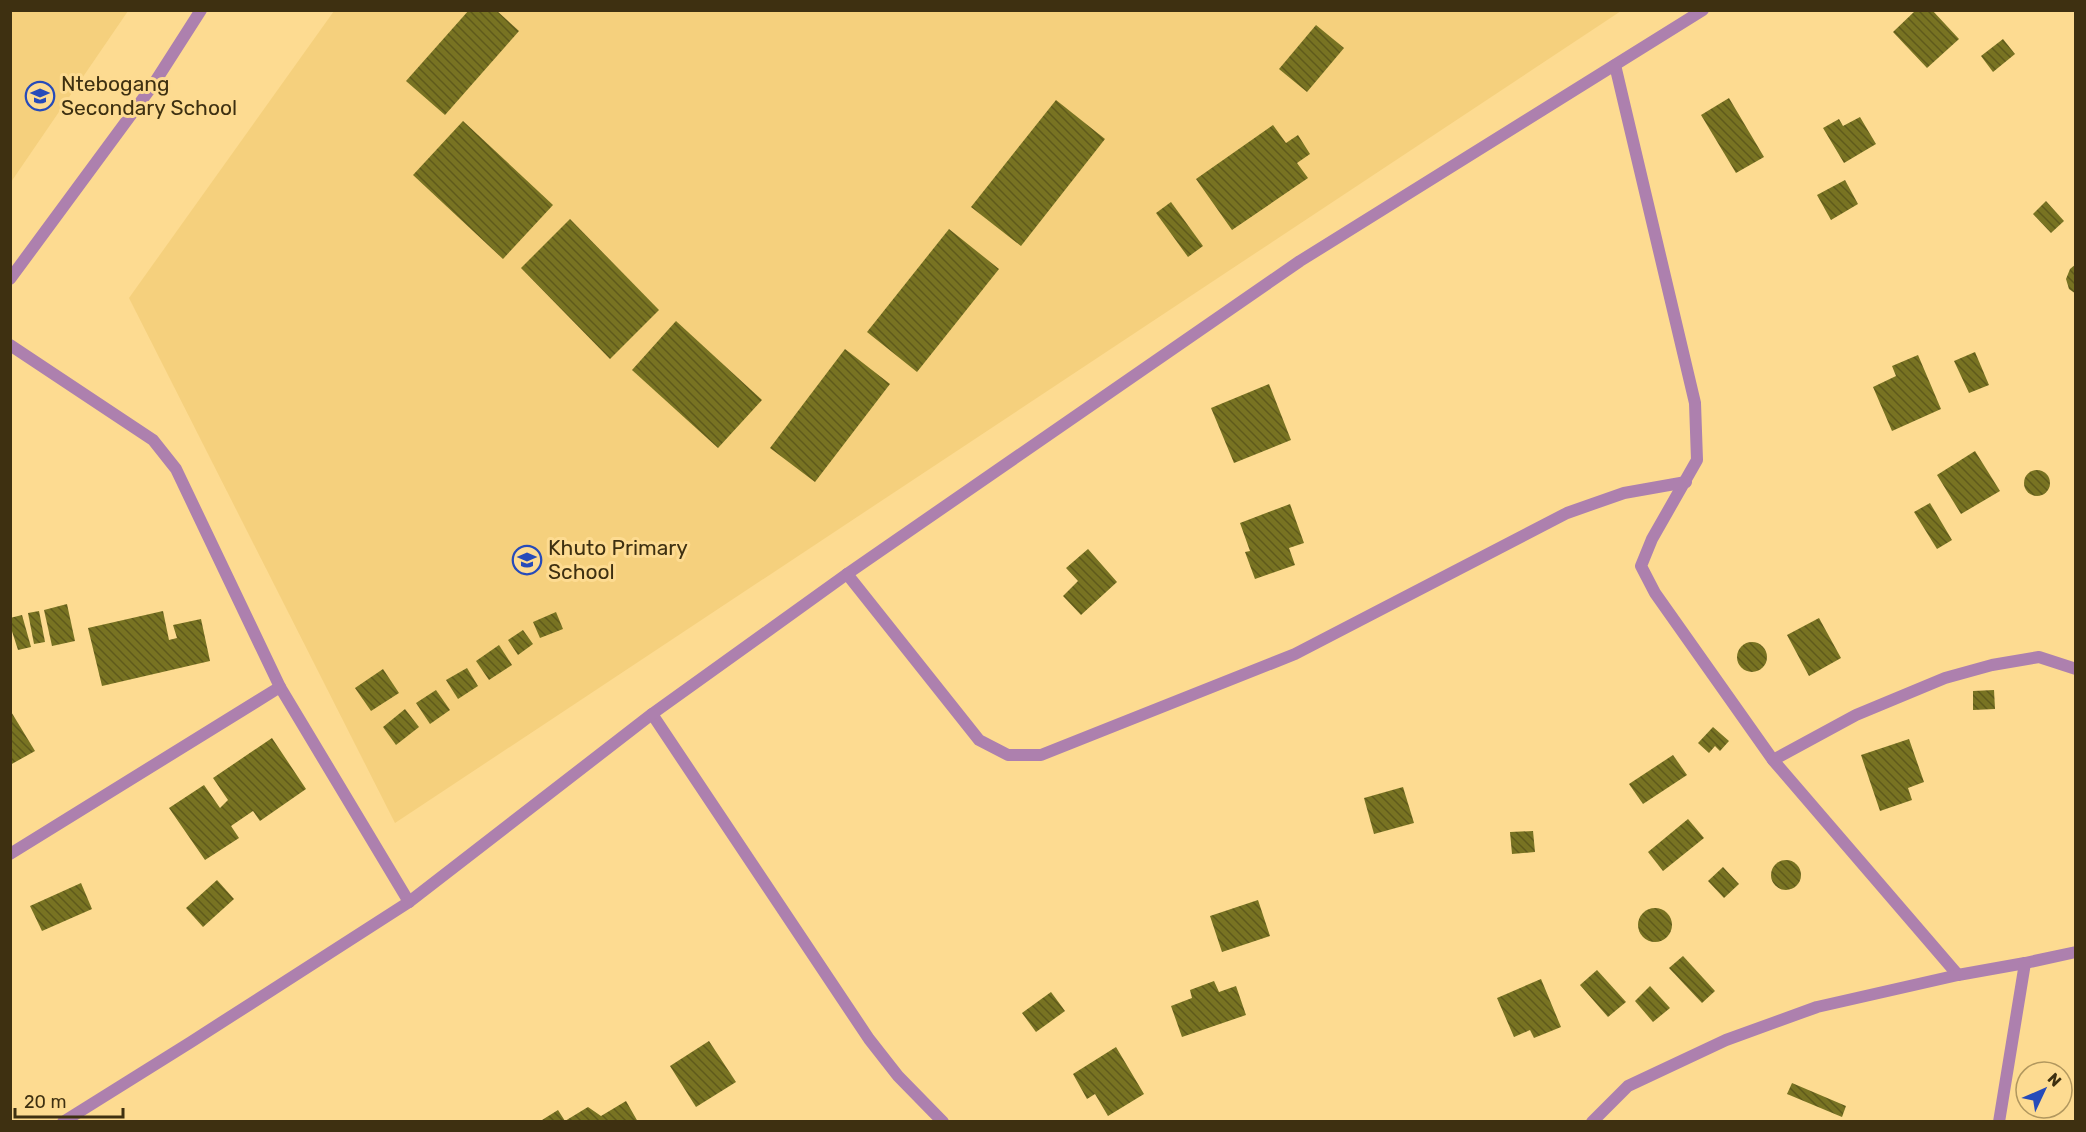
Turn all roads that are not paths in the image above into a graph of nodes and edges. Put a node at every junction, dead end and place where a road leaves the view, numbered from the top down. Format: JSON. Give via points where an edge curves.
{"nodes":[{"id":1,"x":201,"y":10,"type":"edge"},
{"id":2,"x":1703,"y":10,"type":"edge"},
{"id":3,"x":1615,"y":65,"type":"junction"},
{"id":4,"x":10,"y":279,"type":"edge"},
{"id":5,"x":10,"y":345,"type":"edge"},
{"id":6,"x":1686,"y":482,"type":"junction"},
{"id":7,"x":847,"y":574,"type":"junction"},
{"id":8,"x":2076,"y":669,"type":"edge"},
{"id":9,"x":280,"y":687,"type":"junction"},
{"id":10,"x":652,"y":714,"type":"junction"},
{"id":11,"x":1773,"y":760,"type":"junction"},
{"id":12,"x":10,"y":854,"type":"edge"},
{"id":13,"x":409,"y":902,"type":"junction"},
{"id":14,"x":2076,"y":952,"type":"edge"},
{"id":15,"x":2025,"y":963,"type":"junction"},
{"id":16,"x":1958,"y":975,"type":"junction"},
{"id":17,"x":63,"y":1122,"type":"edge"},
{"id":18,"x":943,"y":1122,"type":"edge"},
{"id":19,"x":1592,"y":1122,"type":"edge"},
{"id":20,"x":1999,"y":1122,"type":"edge"}],
"edges":[{"from":1,"to":4,"type":"street","via":[[153,85]]},
{"from":2,"to":3,"type":"street"},
{"from":3,"to":6,"type":"street","via":[[1695,403],[1697,460]]},
{"from":3,"to":7,"type":"street","via":[[1300,261]]},
{"from":5,"to":9,"type":"street","via":[[159,447],[176,469]]},
{"from":6,"to":7,"type":"street","via":[[1624,493],[1567,513],[1295,654],[1041,755],[1008,755],[979,740]]},
{"from":6,"to":11,"type":"street","via":[[1652,538],[1641,566],[1654,593]]},
{"from":7,"to":10,"type":"street"},
{"from":8,"to":11,"type":"street","via":[[2040,657],[1945,678],[1856,715]]},
{"from":9,"to":12,"type":"street"},
{"from":9,"to":13,"type":"street"},
{"from":10,"to":13,"type":"street"},
{"from":10,"to":18,"type":"street","via":[[868,1039]]},
{"from":11,"to":16,"type":"street"},
{"from":13,"to":17,"type":"street"},
{"from":14,"to":15,"type":"street"},
{"from":15,"to":16,"type":"street"},
{"from":15,"to":20,"type":"street"},
{"from":16,"to":19,"type":"street","via":[[1817,1007],[1726,1040],[1628,1086]]}]}
